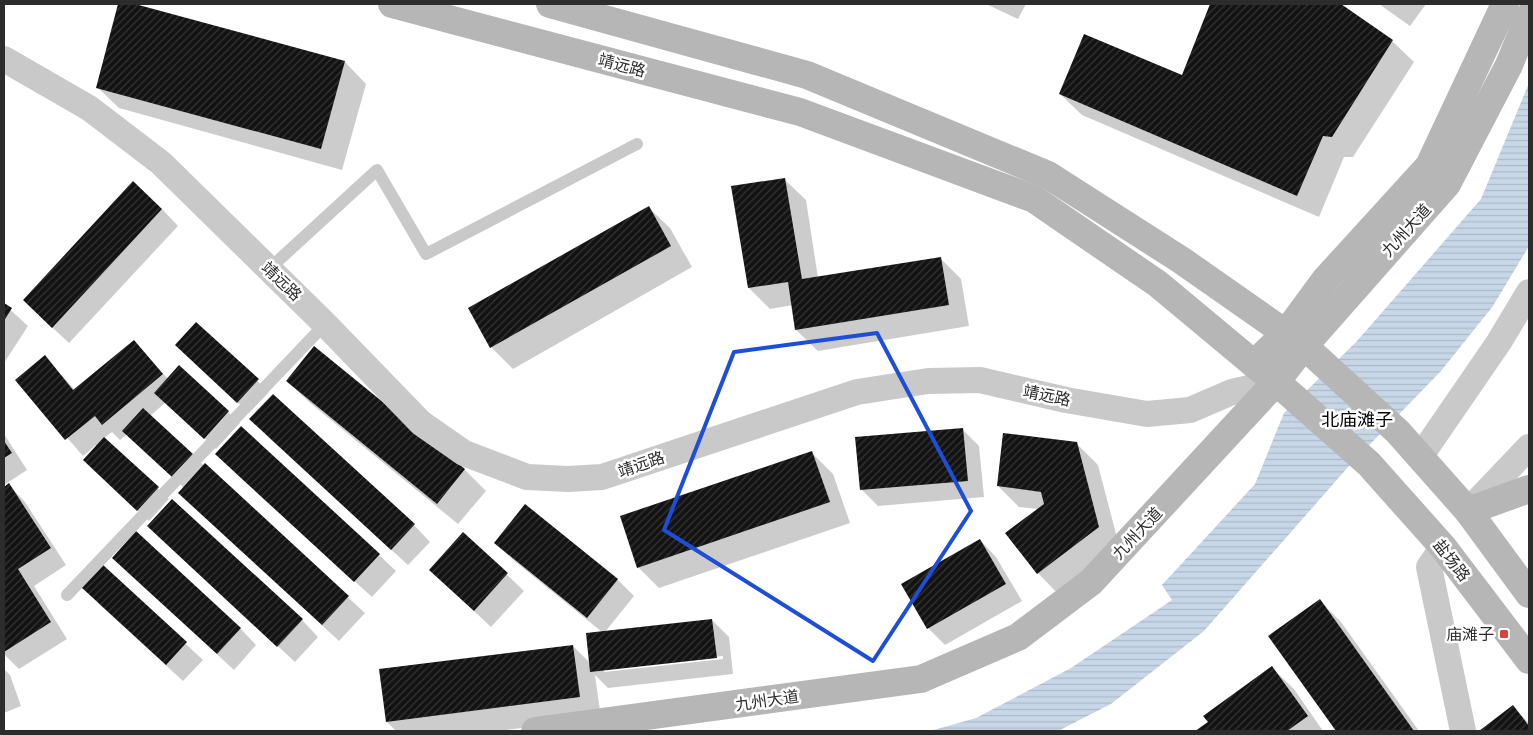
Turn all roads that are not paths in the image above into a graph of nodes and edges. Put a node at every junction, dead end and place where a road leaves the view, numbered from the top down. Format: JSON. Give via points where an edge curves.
{"nodes":[{"id":1,"x":392,"y":4,"type":"edge"},
{"id":2,"x":550,"y":4,"type":"edge"},
{"id":3,"x":1505,"y":4,"type":"edge"},
{"id":4,"x":1529,"y":16,"type":"edge"},
{"id":5,"x":4,"y":59,"type":"edge"},
{"id":6,"x":637,"y":144,"type":"dead end"},
{"id":7,"x":269,"y":270,"type":"junction"},
{"id":8,"x":1529,"y":292,"type":"edge"},
{"id":9,"x":325,"y":324,"type":"junction"},
{"id":10,"x":1303,"y":347,"type":"junction"},
{"id":11,"x":1254,"y":364,"type":"junction"},
{"id":12,"x":1283,"y":388,"type":"junction"},
{"id":13,"x":1529,"y":447,"type":"edge"},
{"id":14,"x":1420,"y":457,"type":"junction"},
{"id":15,"x":1529,"y":489,"type":"edge"},
{"id":16,"x":1468,"y":511,"type":"junction"},
{"id":17,"x":1443,"y":547,"type":"junction"},
{"id":18,"x":1529,"y":594,"type":"edge"},
{"id":19,"x":67,"y":596,"type":"dead end"},
{"id":20,"x":1529,"y":660,"type":"edge"},
{"id":21,"x":535,"y":731,"type":"edge"},
{"id":22,"x":1463,"y":731,"type":"edge"}],
"edges":[{"from":1,"to":11,"type":"main road","name":"靖远路","via":[[800,112],[1034,199],[1158,284]]},
{"from":2,"to":10,"type":"main road","via":[[807,75],[1048,175],[1181,260]]},
{"from":3,"to":10,"type":"main road","via":[[1429,166],[1325,280]]},
{"from":4,"to":10,"type":"main road","name":"九州大道","via":[[1509,65],[1447,184]]},
{"from":5,"to":7,"type":"street","name":"靖远路","via":[[89,108],[161,163]]},
{"from":6,"to":7,"type":"lane","via":[[426,254],[377,170]]},
{"from":7,"to":9,"type":"street","name":"靖远路"},
{"from":8,"to":14,"type":"street","via":[[1499,342]]},
{"from":9,"to":12,"type":"street","name":"靖远路","via":[[421,423],[464,453],[535,478],[602,477],[857,392],[928,382],[980,380],[1147,414],[1190,410],[1232,392]]},
{"from":9,"to":19,"type":"lane"},
{"from":10,"to":11,"type":"main road"},
{"from":10,"to":12,"type":"main road","name":"九州大道"},
{"from":10,"to":14,"type":"main road","via":[[1398,432]]},
{"from":11,"to":12,"type":"main road","name":"靖远路"},
{"from":12,"to":17,"type":"main road","name":"盐场路","via":[[1369,464]]},
{"from":12,"to":21,"type":"main road","name":"九州大道","via":[[1091,582],[1018,637],[921,679]]},
{"from":13,"to":16,"type":"street"},
{"from":14,"to":16,"type":"main road"},
{"from":15,"to":16,"type":"main road"},
{"from":16,"to":18,"type":"main road"},
{"from":17,"to":20,"type":"main road","name":"盐场路"},
{"from":17,"to":22,"type":"street","via":[[1429,568]]}]}
